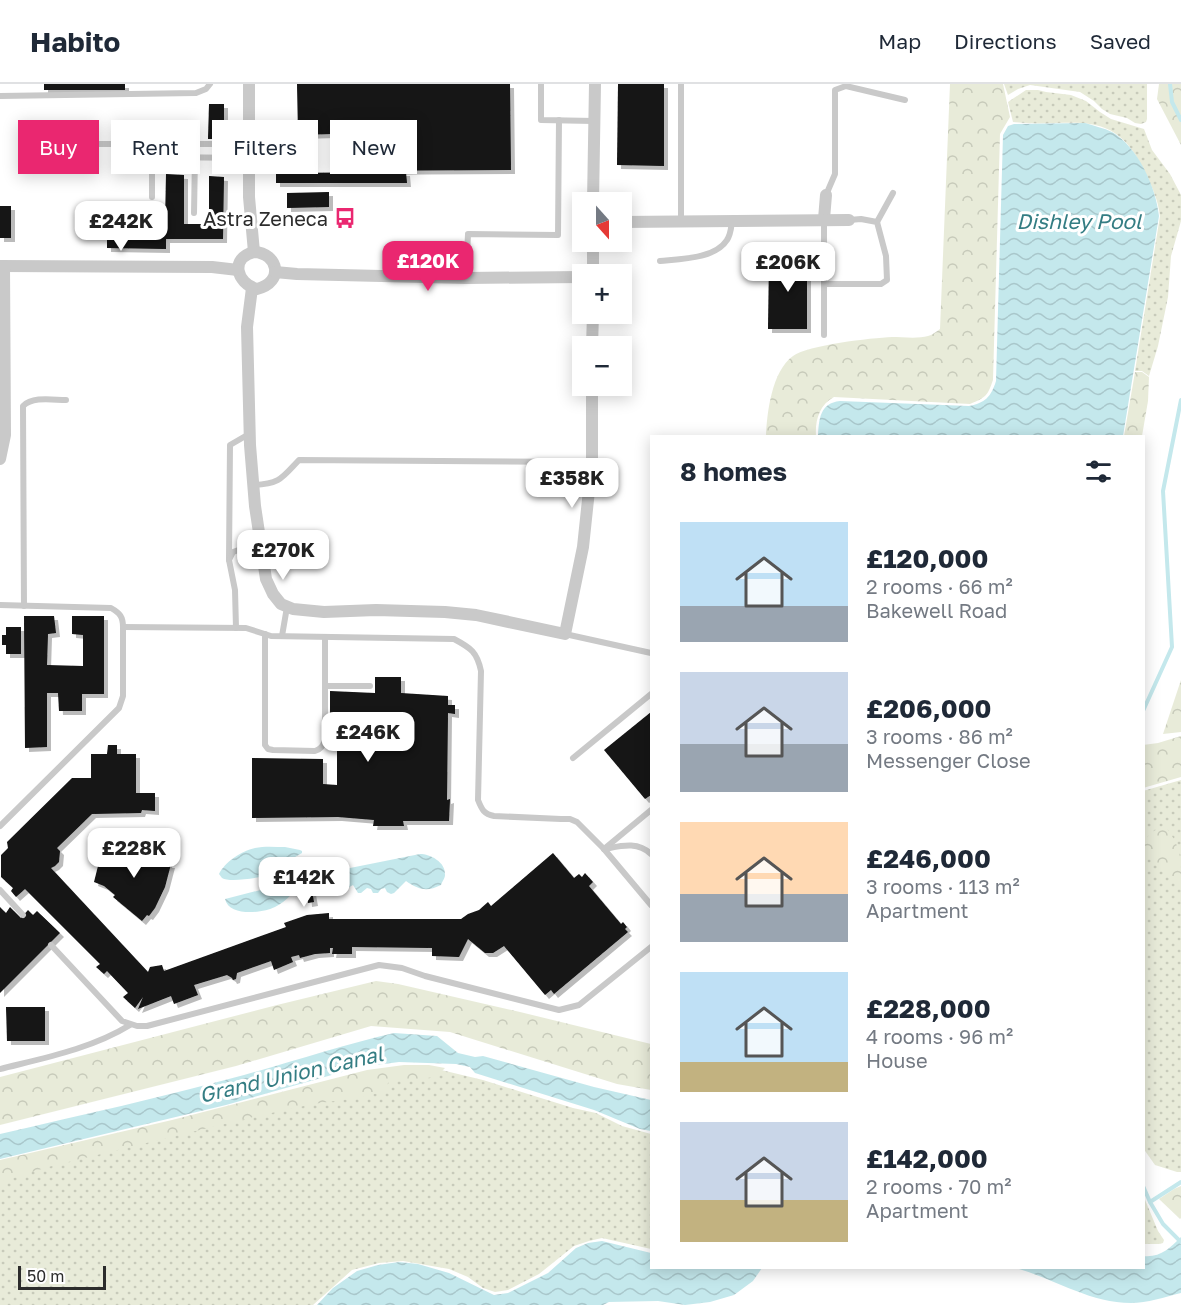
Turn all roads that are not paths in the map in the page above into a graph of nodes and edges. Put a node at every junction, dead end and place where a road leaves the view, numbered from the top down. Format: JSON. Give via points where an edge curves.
{"nodes":[{"id":1,"x":210,"y":84,"type":"edge"},
{"id":2,"x":249,"y":84,"type":"edge"},
{"id":3,"x":541,"y":84,"type":"edge"},
{"id":4,"x":595,"y":84,"type":"edge"},
{"id":5,"x":681,"y":84,"type":"edge"},
{"id":6,"x":0,"y":96,"type":"edge"},
{"id":7,"x":905,"y":100,"type":"dead end"},
{"id":8,"x":248,"y":120,"type":"edge"},
{"id":9,"x":559,"y":120,"type":"junction"},
{"id":10,"x":595,"y":121,"type":"junction"},
{"id":11,"x":99,"y":144,"type":"edge"},
{"id":12,"x":212,"y":144,"type":"edge"},
{"id":13,"x":152,"y":174,"type":"edge"},
{"id":14,"x":195,"y":174,"type":"edge"},
{"id":15,"x":249,"y":174,"type":"edge"},
{"id":16,"x":593,"y":192,"type":"edge"},
{"id":17,"x":893,"y":193,"type":"dead end"},
{"id":18,"x":826,"y":195,"type":"joint"},
{"id":19,"x":152,"y":197,"type":"dead end"},
{"id":20,"x":194,"y":213,"type":"dead end"},
{"id":21,"x":824,"y":219,"type":"junction"},
{"id":22,"x":849,"y":220,"type":"joint"},
{"id":23,"x":732,"y":221,"type":"junction"},
{"id":24,"x":632,"y":222,"type":"edge"},
{"id":25,"x":681,"y":222,"type":"junction"},
{"id":26,"x":877,"y":222,"type":"junction"},
{"id":27,"x":254,"y":252,"type":"junction"},
{"id":28,"x":660,"y":261,"type":"dead end"},
{"id":29,"x":2,"y":266,"type":"edge"},
{"id":30,"x":238,"y":270,"type":"junction"},
{"id":31,"x":276,"y":272,"type":"junction"},
{"id":32,"x":572,"y":277,"type":"edge"},
{"id":33,"x":466,"y":278,"type":"junction"},
{"id":34,"x":824,"y":284,"type":"junction"},
{"id":35,"x":252,"y":288,"type":"junction"},
{"id":36,"x":824,"y":335,"type":"dead end"},
{"id":37,"x":592,"y":396,"type":"edge"},
{"id":38,"x":66,"y":400,"type":"dead end"},
{"id":39,"x":249,"y":434,"type":"junction"},
{"id":40,"x":0,"y":459,"type":"edge"},
{"id":41,"x":592,"y":462,"type":"junction"},
{"id":42,"x":254,"y":485,"type":"junction"},
{"id":43,"x":262,"y":547,"type":"junction"},
{"id":44,"x":229,"y":560,"type":"junction"},
{"id":45,"x":0,"y":605,"type":"edge"},
{"id":46,"x":24,"y":606,"type":"junction"},
{"id":47,"x":287,"y":607,"type":"junction"},
{"id":48,"x":123,"y":627,"type":"junction"},
{"id":49,"x":236,"y":628,"type":"junction"},
{"id":50,"x":265,"y":634,"type":"junction"},
{"id":51,"x":565,"y":634,"type":"junction"},
{"id":52,"x":282,"y":636,"type":"junction"},
{"id":53,"x":325,"y":637,"type":"junction"},
{"id":54,"x":650,"y":653,"type":"edge"},
{"id":55,"x":325,"y":686,"type":"junction"},
{"id":56,"x":370,"y":686,"type":"dead end"},
{"id":57,"x":650,"y":695,"type":"edge"},
{"id":58,"x":573,"y":758,"type":"dead end"},
{"id":59,"x":650,"y":811,"type":"edge"},
{"id":60,"x":0,"y":826,"type":"edge"},
{"id":61,"x":604,"y":849,"type":"junction"},
{"id":62,"x":650,"y":853,"type":"edge"},
{"id":63,"x":0,"y":890,"type":"edge"},
{"id":64,"x":650,"y":904,"type":"edge"},
{"id":65,"x":23,"y":915,"type":"dead end"},
{"id":66,"x":51,"y":945,"type":"dead end"},
{"id":67,"x":650,"y":948,"type":"edge"},
{"id":68,"x":130,"y":1025,"type":"junction"},
{"id":69,"x":0,"y":1069,"type":"edge"}],
"edges":[{"from":1,"to":6,"type":"lane","via":[[196,93]]},
{"from":2,"to":8,"type":"street"},
{"from":3,"to":9,"type":"lane","via":[[541,120]]},
{"from":4,"to":10,"type":"street"},
{"from":5,"to":25,"type":"lane"},
{"from":7,"to":18,"type":"lane","via":[[846,86],[835,90],[835,174]]},
{"from":9,"to":10,"type":"lane"},
{"from":9,"to":33,"type":"lane","via":[[558,235],[468,234]]},
{"from":10,"to":16,"type":"street"},
{"from":11,"to":12,"type":"lane"},
{"from":13,"to":19,"type":"lane"},
{"from":14,"to":20,"type":"lane"},
{"from":15,"to":27,"type":"street"},
{"from":17,"to":26,"type":"lane"},
{"from":18,"to":21,"type":"street"},
{"from":21,"to":22,"type":"street"},
{"from":21,"to":23,"type":"street"},
{"from":21,"to":34,"type":"lane"},
{"from":22,"to":26,"type":"lane"},
{"from":23,"to":25,"type":"street"},
{"from":23,"to":28,"type":"lane","via":[[727,241],[720,247],[698,257]]},
{"from":24,"to":25,"type":"street"},
{"from":26,"to":34,"type":"lane","via":[[886,282]]},
{"from":27,"to":30,"type":"street","via":[[244,257]]},
{"from":27,"to":31,"type":"street","via":[[265,255]]},
{"from":29,"to":30,"type":"street"},
{"from":29,"to":40,"type":"street","via":[[5,435]]},
{"from":30,"to":35,"type":"street","via":[[240,278]]},
{"from":31,"to":33,"type":"street"},
{"from":31,"to":35,"type":"street","via":[[265,287]]},
{"from":32,"to":33,"type":"street"},
{"from":34,"to":36,"type":"lane"},
{"from":35,"to":39,"type":"street","via":[[247,327]]},
{"from":37,"to":41,"type":"street"},
{"from":38,"to":46,"type":"lane","via":[[32,400],[24,406]]},
{"from":39,"to":42,"type":"street"},
{"from":39,"to":44,"type":"lane","via":[[230,445]]},
{"from":41,"to":42,"type":"lane","via":[[299,460],[279,481]]},
{"from":41,"to":51,"type":"street","via":[[583,547]]},
{"from":42,"to":43,"type":"street"},
{"from":43,"to":44,"type":"lane","via":[[233,552]]},
{"from":43,"to":47,"type":"street","via":[[266,579],[273,594]]},
{"from":44,"to":49,"type":"lane"},
{"from":45,"to":46,"type":"lane"},
{"from":46,"to":48,"type":"lane","via":[[111,608],[121,614]]},
{"from":47,"to":51,"type":"street","via":[[308,611],[476,615]]},
{"from":47,"to":52,"type":"lane"},
{"from":48,"to":49,"type":"lane"},
{"from":48,"to":60,"type":"lane","via":[[123,696],[119,708]]},
{"from":49,"to":50,"type":"lane"},
{"from":50,"to":52,"type":"lane"},
{"from":50,"to":55,"type":"lane","via":[[268,748],[315,751],[323,746]]},
{"from":51,"to":54,"type":"lane"},
{"from":52,"to":53,"type":"lane"},
{"from":53,"to":55,"type":"lane"},
{"from":53,"to":61,"type":"lane","via":[[454,639],[469,647],[478,657],[481,671],[481,808],[494,816],[570,819]]},
{"from":55,"to":56,"type":"lane"},
{"from":57,"to":58,"type":"lane"},
{"from":59,"to":61,"type":"lane"},
{"from":61,"to":62,"type":"lane","via":[[636,845]]},
{"from":61,"to":64,"type":"lane"},
{"from":63,"to":65,"type":"lane"},
{"from":66,"to":68,"type":"lane"},
{"from":67,"to":68,"type":"lane","via":[[579,1005],[559,1010],[379,965],[147,1026]]},
{"from":68,"to":69,"type":"lane","via":[[91,1044]]}]}
